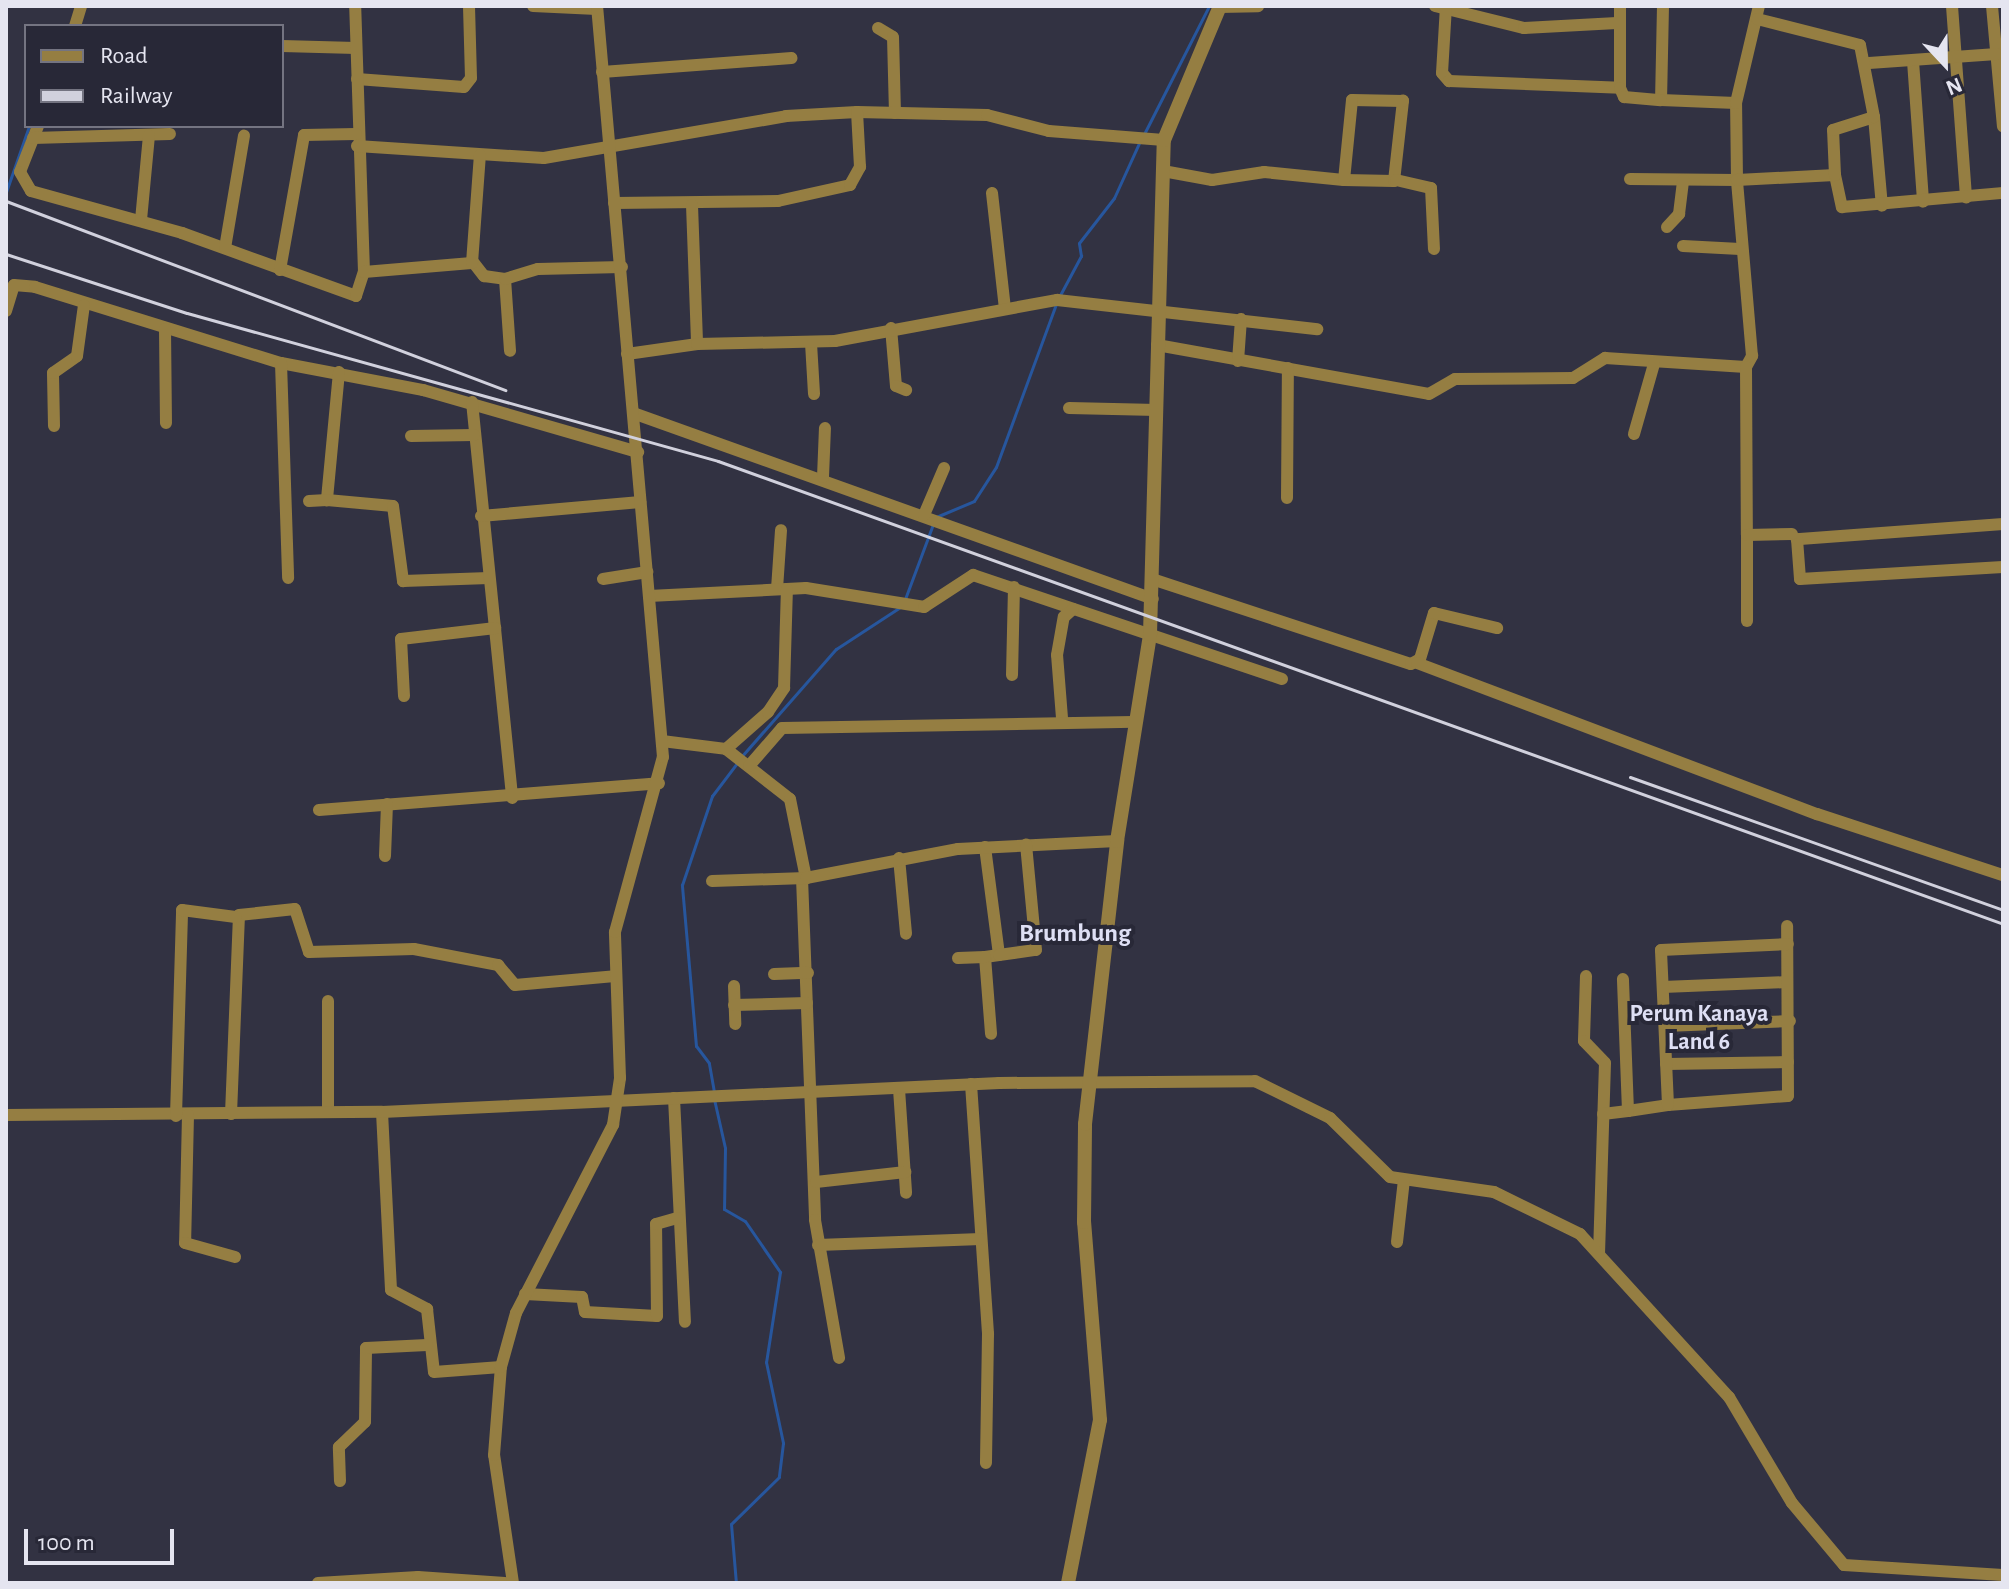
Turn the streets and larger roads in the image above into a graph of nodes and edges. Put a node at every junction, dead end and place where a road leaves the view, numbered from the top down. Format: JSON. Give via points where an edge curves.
{"nodes":[{"id":1,"x":371,"y":6,"type":"edge"},
{"id":2,"x":469,"y":6,"type":"edge"},
{"id":3,"x":533,"y":6,"type":"edge"},
{"id":4,"x":1220,"y":6,"type":"edge"},
{"id":5,"x":1258,"y":6,"type":"edge"},
{"id":6,"x":1620,"y":6,"type":"edge"},
{"id":7,"x":1663,"y":6,"type":"edge"},
{"id":8,"x":1952,"y":6,"type":"edge"},
{"id":9,"x":1992,"y":6,"type":"edge"},
{"id":10,"x":355,"y":7,"type":"edge"},
{"id":11,"x":597,"y":8,"type":"edge"},
{"id":12,"x":1442,"y":8,"type":"edge"},
{"id":13,"x":1758,"y":12,"type":"edge"},
{"id":14,"x":1617,"y":23,"type":"junction"},
{"id":15,"x":878,"y":28,"type":"dead end"},
{"id":16,"x":284,"y":46,"type":"edge"},
{"id":17,"x":356,"y":48,"type":"junction"},
{"id":18,"x":1997,"y":54,"type":"junction"},
{"id":19,"x":791,"y":58,"type":"dead end"},
{"id":20,"x":1955,"y":58,"type":"junction"},
{"id":21,"x":1913,"y":61,"type":"junction"},
{"id":22,"x":1869,"y":63,"type":"junction"},
{"id":23,"x":602,"y":72,"type":"junction"},
{"id":24,"x":357,"y":79,"type":"junction"},
{"id":25,"x":1620,"y":88,"type":"junction"},
{"id":26,"x":1661,"y":100,"type":"junction"},
{"id":27,"x":1736,"y":103,"type":"junction"},
{"id":28,"x":857,"y":112,"type":"junction"},
{"id":29,"x":895,"y":113,"type":"junction"},
{"id":30,"x":1874,"y":117,"type":"junction"},
{"id":31,"x":2003,"y":124,"type":"edge"},
{"id":32,"x":36,"y":132,"type":"edge"},
{"id":33,"x":170,"y":134,"type":"dead end"},
{"id":34,"x":149,"y":135,"type":"junction"},
{"id":35,"x":244,"y":136,"type":"dead end"},
{"id":36,"x":1151,"y":139,"type":"junction"},
{"id":37,"x":357,"y":140,"type":"junction"},
{"id":38,"x":608,"y":146,"type":"junction"},
{"id":39,"x":480,"y":155,"type":"junction"},
{"id":40,"x":1163,"y":171,"type":"junction"},
{"id":41,"x":1835,"y":175,"type":"junction"},
{"id":42,"x":1630,"y":179,"type":"dead end"},
{"id":43,"x":1344,"y":180,"type":"junction"},
{"id":44,"x":1396,"y":180,"type":"junction"},
{"id":45,"x":1683,"y":180,"type":"junction"},
{"id":46,"x":1737,"y":180,"type":"junction"},
{"id":47,"x":992,"y":193,"type":"dead end"},
{"id":48,"x":2003,"y":193,"type":"edge"},
{"id":49,"x":1966,"y":197,"type":"junction"},
{"id":50,"x":1923,"y":202,"type":"junction"},
{"id":51,"x":614,"y":203,"type":"junction"},
{"id":52,"x":692,"y":205,"type":"junction"},
{"id":53,"x":1882,"y":206,"type":"junction"},
{"id":54,"x":141,"y":220,"type":"junction"},
{"id":55,"x":1667,"y":227,"type":"dead end"},
{"id":56,"x":1683,"y":246,"type":"dead end"},
{"id":57,"x":225,"y":248,"type":"junction"},
{"id":58,"x":1434,"y":249,"type":"dead end"},
{"id":59,"x":1740,"y":249,"type":"junction"},
{"id":60,"x":473,"y":262,"type":"junction"},
{"id":61,"x":622,"y":267,"type":"junction"},
{"id":62,"x":280,"y":270,"type":"junction"},
{"id":63,"x":364,"y":272,"type":"junction"},
{"id":64,"x":505,"y":279,"type":"junction"},
{"id":65,"x":84,"y":305,"type":"junction"},
{"id":66,"x":1005,"y":308,"type":"junction"},
{"id":67,"x":6,"y":311,"type":"edge"},
{"id":68,"x":1158,"y":311,"type":"junction"},
{"id":69,"x":1241,"y":319,"type":"junction"},
{"id":70,"x":891,"y":328,"type":"junction"},
{"id":71,"x":165,"y":329,"type":"junction"},
{"id":72,"x":1317,"y":329,"type":"dead end"},
{"id":73,"x":811,"y":343,"type":"junction"},
{"id":74,"x":697,"y":344,"type":"junction"},
{"id":75,"x":1157,"y":345,"type":"junction"},
{"id":76,"x":510,"y":351,"type":"dead end"},
{"id":77,"x":627,"y":354,"type":"junction"},
{"id":78,"x":1238,"y":361,"type":"junction"},
{"id":79,"x":281,"y":363,"type":"junction"},
{"id":80,"x":1654,"y":364,"type":"junction"},
{"id":81,"x":1746,"y":367,"type":"junction"},
{"id":82,"x":1288,"y":368,"type":"junction"},
{"id":83,"x":339,"y":372,"type":"junction"},
{"id":84,"x":906,"y":390,"type":"dead end"},
{"id":85,"x":814,"y":394,"type":"dead end"},
{"id":86,"x":472,"y":402,"type":"junction"},
{"id":87,"x":1069,"y":408,"type":"dead end"},
{"id":88,"x":1157,"y":410,"type":"junction"},
{"id":89,"x":633,"y":413,"type":"junction"},
{"id":90,"x":166,"y":423,"type":"dead end"},
{"id":91,"x":54,"y":426,"type":"dead end"},
{"id":92,"x":825,"y":428,"type":"dead end"},
{"id":93,"x":1634,"y":434,"type":"dead end"},
{"id":94,"x":474,"y":435,"type":"junction"},
{"id":95,"x":411,"y":436,"type":"dead end"},
{"id":96,"x":638,"y":452,"type":"junction"},
{"id":97,"x":944,"y":468,"type":"dead end"},
{"id":98,"x":823,"y":477,"type":"junction"},
{"id":99,"x":1287,"y":498,"type":"dead end"},
{"id":100,"x":327,"y":500,"type":"junction"},
{"id":101,"x":309,"y":501,"type":"dead end"},
{"id":102,"x":640,"y":502,"type":"junction"},
{"id":103,"x":481,"y":516,"type":"junction"},
{"id":104,"x":926,"y":516,"type":"junction"},
{"id":105,"x":2003,"y":524,"type":"edge"},
{"id":106,"x":781,"y":530,"type":"dead end"},
{"id":107,"x":1792,"y":534,"type":"dead end"},
{"id":108,"x":1747,"y":535,"type":"junction"},
{"id":109,"x":2003,"y":567,"type":"edge"},
{"id":110,"x":647,"y":572,"type":"junction"},
{"id":111,"x":288,"y":578,"type":"dead end"},
{"id":112,"x":489,"y":578,"type":"junction"},
{"id":113,"x":603,"y":579,"type":"dead end"},
{"id":114,"x":1155,"y":580,"type":"junction"},
{"id":115,"x":1014,"y":587,"type":"junction"},
{"id":116,"x":782,"y":589,"type":"junction"},
{"id":117,"x":649,"y":596,"type":"junction"},
{"id":118,"x":1153,"y":599,"type":"junction"},
{"id":119,"x":1073,"y":609,"type":"junction"},
{"id":120,"x":1747,"y":621,"type":"dead end"},
{"id":121,"x":495,"y":628,"type":"junction"},
{"id":122,"x":1497,"y":628,"type":"dead end"},
{"id":123,"x":1150,"y":634,"type":"junction"},
{"id":124,"x":1417,"y":663,"type":"junction"},
{"id":125,"x":1012,"y":675,"type":"dead end"},
{"id":126,"x":1282,"y":679,"type":"dead end"},
{"id":127,"x":404,"y":696,"type":"dead end"},
{"id":128,"x":1062,"y":718,"type":"junction"},
{"id":129,"x":1133,"y":722,"type":"junction"},
{"id":130,"x":662,"y":741,"type":"junction"},
{"id":131,"x":729,"y":751,"type":"junction"},
{"id":132,"x":749,"y":766,"type":"junction"},
{"id":133,"x":659,"y":783,"type":"junction"},
{"id":134,"x":512,"y":798,"type":"junction"},
{"id":135,"x":387,"y":804,"type":"junction"},
{"id":136,"x":319,"y":810,"type":"dead end"},
{"id":137,"x":1117,"y":841,"type":"junction"},
{"id":138,"x":1026,"y":844,"type":"junction"},
{"id":139,"x":985,"y":847,"type":"junction"},
{"id":140,"x":385,"y":856,"type":"dead end"},
{"id":141,"x":899,"y":858,"type":"junction"},
{"id":142,"x":2003,"y":875,"type":"edge"},
{"id":143,"x":804,"y":878,"type":"junction"},
{"id":144,"x":712,"y":881,"type":"dead end"},
{"id":145,"x":236,"y":917,"type":"junction"},
{"id":146,"x":1787,"y":926,"type":"dead end"},
{"id":147,"x":906,"y":934,"type":"dead end"},
{"id":148,"x":1788,"y":944,"type":"junction"},
{"id":149,"x":999,"y":955,"type":"junction"},
{"id":150,"x":985,"y":957,"type":"junction"},
{"id":151,"x":958,"y":958,"type":"dead end"},
{"id":152,"x":808,"y":973,"type":"junction"},
{"id":153,"x":774,"y":974,"type":"dead end"},
{"id":154,"x":615,"y":976,"type":"junction"},
{"id":155,"x":1586,"y":976,"type":"dead end"},
{"id":156,"x":1623,"y":979,"type":"dead end"},
{"id":157,"x":1787,"y":982,"type":"junction"},
{"id":158,"x":734,"y":986,"type":"dead end"},
{"id":159,"x":1663,"y":987,"type":"junction"},
{"id":160,"x":328,"y":1001,"type":"dead end"},
{"id":161,"x":807,"y":1003,"type":"junction"},
{"id":162,"x":734,"y":1005,"type":"junction"},
{"id":163,"x":1790,"y":1021,"type":"junction"},
{"id":164,"x":735,"y":1024,"type":"dead end"},
{"id":165,"x":1665,"y":1026,"type":"junction"},
{"id":166,"x":991,"y":1034,"type":"dead end"},
{"id":167,"x":1788,"y":1062,"type":"junction"},
{"id":168,"x":1666,"y":1064,"type":"junction"},
{"id":169,"x":1091,"y":1080,"type":"junction"},
{"id":170,"x":971,"y":1084,"type":"junction"},
{"id":171,"x":899,"y":1089,"type":"junction"},
{"id":172,"x":813,"y":1092,"type":"junction"},
{"id":173,"x":619,"y":1098,"type":"junction"},
{"id":174,"x":674,"y":1098,"type":"junction"},
{"id":175,"x":1668,"y":1105,"type":"junction"},
{"id":176,"x":328,"y":1111,"type":"junction"},
{"id":177,"x":1628,"y":1111,"type":"junction"},
{"id":178,"x":382,"y":1112,"type":"junction"},
{"id":179,"x":231,"y":1114,"type":"junction"},
{"id":180,"x":1603,"y":1114,"type":"junction"},
{"id":181,"x":6,"y":1115,"type":"edge"},
{"id":182,"x":182,"y":1115,"type":"junction"},
{"id":183,"x":905,"y":1172,"type":"junction"},
{"id":184,"x":1404,"y":1180,"type":"junction"},
{"id":185,"x":816,"y":1182,"type":"junction"},
{"id":186,"x":906,"y":1193,"type":"dead end"},
{"id":187,"x":677,"y":1218,"type":"junction"},
{"id":188,"x":981,"y":1239,"type":"junction"},
{"id":189,"x":1397,"y":1242,"type":"dead end"},
{"id":190,"x":818,"y":1245,"type":"junction"},
{"id":191,"x":1599,"y":1253,"type":"junction"},
{"id":192,"x":235,"y":1257,"type":"dead end"},
{"id":193,"x":525,"y":1294,"type":"junction"},
{"id":194,"x":685,"y":1322,"type":"dead end"},
{"id":195,"x":427,"y":1345,"type":"junction"},
{"id":196,"x":839,"y":1358,"type":"dead end"},
{"id":197,"x":501,"y":1367,"type":"junction"},
{"id":198,"x":986,"y":1463,"type":"dead end"},
{"id":199,"x":340,"y":1481,"type":"dead end"},
{"id":200,"x":2003,"y":1575,"type":"edge"},
{"id":201,"x":318,"y":1583,"type":"edge"},
{"id":202,"x":505,"y":1583,"type":"edge"},
{"id":203,"x":513,"y":1583,"type":"edge"},
{"id":204,"x":1068,"y":1583,"type":"edge"}],
"edges":[{"from":1,"to":10,"type":"street"},
{"from":2,"to":24,"type":"street","via":[[471,78],[464,87]]},
{"from":3,"to":11,"type":"street"},
{"from":4,"to":5,"type":"street"},
{"from":4,"to":36,"type":"street"},
{"from":6,"to":14,"type":"street"},
{"from":7,"to":26,"type":"street"},
{"from":8,"to":20,"type":"street"},
{"from":9,"to":18,"type":"street"},
{"from":10,"to":17,"type":"street"},
{"from":11,"to":23,"type":"street"},
{"from":12,"to":14,"type":"street","via":[[1524,28]]},
{"from":12,"to":25,"type":"street","via":[[1442,73],[1449,81]]},
{"from":13,"to":22,"type":"street","via":[[1855,43]]},
{"from":13,"to":27,"type":"street"},
{"from":14,"to":25,"type":"street"},
{"from":15,"to":29,"type":"street","via":[[893,37]]},
{"from":16,"to":17,"type":"street"},
{"from":17,"to":24,"type":"street"},
{"from":18,"to":20,"type":"street"},
{"from":18,"to":31,"type":"street"},
{"from":19,"to":23,"type":"street"},
{"from":20,"to":21,"type":"street"},
{"from":20,"to":49,"type":"street"},
{"from":21,"to":22,"type":"street"},
{"from":21,"to":50,"type":"street"},
{"from":22,"to":30,"type":"street"},
{"from":23,"to":38,"type":"street"},
{"from":24,"to":37,"type":"street"},
{"from":25,"to":26,"type":"street","via":[[1624,97]]},
{"from":26,"to":27,"type":"street"},
{"from":27,"to":46,"type":"street"},
{"from":28,"to":29,"type":"street"},
{"from":28,"to":38,"type":"street"},
{"from":28,"to":52,"type":"street","via":[[860,167],[850,185],[778,201]]},
{"from":29,"to":36,"type":"street","via":[[987,115],[1049,131]]},
{"from":30,"to":41,"type":"street","via":[[1833,130]]},
{"from":30,"to":53,"type":"street"},
{"from":32,"to":34,"type":"street"},
{"from":32,"to":54,"type":"street","via":[[23,185]]},
{"from":33,"to":34,"type":"street"},
{"from":34,"to":54,"type":"street"},
{"from":35,"to":57,"type":"street"},
{"from":36,"to":40,"type":"street"},
{"from":37,"to":39,"type":"street"},
{"from":37,"to":62,"type":"street","via":[[304,135]]},
{"from":37,"to":63,"type":"street"},
{"from":38,"to":39,"type":"street","via":[[544,158]]},
{"from":38,"to":51,"type":"street"},
{"from":39,"to":60,"type":"street"},
{"from":40,"to":43,"type":"street","via":[[1212,180],[1264,172]]},
{"from":40,"to":68,"type":"street"},
{"from":41,"to":46,"type":"street"},
{"from":41,"to":53,"type":"street","via":[[1842,207]]},
{"from":42,"to":45,"type":"street"},
{"from":43,"to":44,"type":"street"},
{"from":43,"to":44,"type":"street","via":[[1356,98],[1405,103]]},
{"from":44,"to":58,"type":"street","via":[[1431,188]]},
{"from":45,"to":46,"type":"street"},
{"from":45,"to":55,"type":"street","via":[[1679,214]]},
{"from":46,"to":59,"type":"street"},
{"from":47,"to":66,"type":"street"},
{"from":48,"to":49,"type":"street"},
{"from":49,"to":50,"type":"street"},
{"from":50,"to":53,"type":"street"},
{"from":51,"to":52,"type":"street"},
{"from":51,"to":61,"type":"street"},
{"from":52,"to":74,"type":"street"},
{"from":54,"to":57,"type":"street"},
{"from":56,"to":59,"type":"street"},
{"from":57,"to":62,"type":"street"},
{"from":59,"to":81,"type":"street","via":[[1752,356]]},
{"from":60,"to":63,"type":"street"},
{"from":60,"to":64,"type":"street","via":[[484,276]]},
{"from":61,"to":64,"type":"street","via":[[538,269]]},
{"from":61,"to":77,"type":"street"},
{"from":62,"to":63,"type":"street","via":[[354,296]]},
{"from":64,"to":76,"type":"street"},
{"from":65,"to":67,"type":"street","via":[[18,284]]},
{"from":65,"to":71,"type":"street"},
{"from":65,"to":91,"type":"street","via":[[77,356],[53,373]]},
{"from":66,"to":68,"type":"street","via":[[1057,300]]},
{"from":66,"to":70,"type":"street"},
{"from":68,"to":69,"type":"street"},
{"from":68,"to":75,"type":"street"},
{"from":69,"to":72,"type":"street"},
{"from":69,"to":78,"type":"street"},
{"from":70,"to":73,"type":"street"},
{"from":70,"to":84,"type":"street","via":[[896,386]]},
{"from":71,"to":79,"type":"street"},
{"from":71,"to":90,"type":"street"},
{"from":73,"to":74,"type":"street"},
{"from":73,"to":85,"type":"street"},
{"from":74,"to":77,"type":"street"},
{"from":75,"to":78,"type":"street"},
{"from":75,"to":88,"type":"street"},
{"from":77,"to":89,"type":"street"},
{"from":78,"to":82,"type":"street"},
{"from":79,"to":83,"type":"street"},
{"from":79,"to":111,"type":"street"},
{"from":80,"to":81,"type":"street"},
{"from":80,"to":82,"type":"street","via":[[1605,358],[1573,378],[1461,378],[1429,394]]},
{"from":80,"to":93,"type":"street"},
{"from":81,"to":108,"type":"street"},
{"from":82,"to":99,"type":"street"},
{"from":83,"to":86,"type":"street"},
{"from":83,"to":100,"type":"street"},
{"from":86,"to":94,"type":"street"},
{"from":86,"to":96,"type":"street"},
{"from":87,"to":88,"type":"street"},
{"from":88,"to":114,"type":"street"},
{"from":89,"to":96,"type":"street"},
{"from":89,"to":98,"type":"street"},
{"from":92,"to":98,"type":"street"},
{"from":94,"to":95,"type":"street"},
{"from":94,"to":103,"type":"street"},
{"from":96,"to":102,"type":"street"},
{"from":97,"to":104,"type":"street"},
{"from":98,"to":104,"type":"street"},
{"from":100,"to":101,"type":"street"},
{"from":100,"to":112,"type":"street","via":[[393,506],[403,581]]},
{"from":102,"to":103,"type":"street"},
{"from":102,"to":110,"type":"street"},
{"from":103,"to":112,"type":"street"},
{"from":104,"to":118,"type":"street"},
{"from":105,"to":109,"type":"street","via":[[1797,539],[1800,579]]},
{"from":106,"to":116,"type":"street"},
{"from":107,"to":108,"type":"street"},
{"from":108,"to":120,"type":"street"},
{"from":110,"to":113,"type":"street"},
{"from":110,"to":117,"type":"street"},
{"from":112,"to":121,"type":"street"},
{"from":114,"to":118,"type":"street"},
{"from":114,"to":124,"type":"street"},
{"from":115,"to":116,"type":"street","via":[[968,576],[918,607]]},
{"from":115,"to":119,"type":"street"},
{"from":115,"to":125,"type":"street"},
{"from":116,"to":117,"type":"street"},
{"from":116,"to":131,"type":"street","via":[[784,688]]},
{"from":117,"to":130,"type":"street"},
{"from":118,"to":123,"type":"street"},
{"from":119,"to":123,"type":"street"},
{"from":119,"to":128,"type":"street","via":[[1064,617],[1057,655]]},
{"from":121,"to":127,"type":"street","via":[[401,639]]},
{"from":121,"to":134,"type":"street"},
{"from":122,"to":124,"type":"street","via":[[1435,612]]},
{"from":123,"to":126,"type":"street"},
{"from":123,"to":129,"type":"street"},
{"from":124,"to":142,"type":"street","via":[[1817,814]]},
{"from":128,"to":129,"type":"street"},
{"from":128,"to":132,"type":"street","via":[[782,728]]},
{"from":129,"to":137,"type":"street"},
{"from":130,"to":131,"type":"street"},
{"from":130,"to":133,"type":"street"},
{"from":131,"to":132,"type":"street"},
{"from":132,"to":143,"type":"street","via":[[790,799]]},
{"from":133,"to":134,"type":"street"},
{"from":133,"to":154,"type":"street","via":[[625,884]]},
{"from":134,"to":135,"type":"street"},
{"from":135,"to":136,"type":"street"},
{"from":135,"to":140,"type":"street"},
{"from":137,"to":138,"type":"street"},
{"from":137,"to":169,"type":"street"},
{"from":138,"to":139,"type":"street"},
{"from":138,"to":149,"type":"street","via":[[1036,950]]},
{"from":139,"to":141,"type":"street"},
{"from":139,"to":149,"type":"street"},
{"from":141,"to":143,"type":"street"},
{"from":141,"to":147,"type":"street"},
{"from":143,"to":144,"type":"street"},
{"from":143,"to":152,"type":"street"},
{"from":145,"to":154,"type":"street","via":[[295,909],[309,952],[414,949],[498,965],[515,985]]},
{"from":145,"to":179,"type":"street"},
{"from":145,"to":182,"type":"street","via":[[181,912]]},
{"from":146,"to":148,"type":"street"},
{"from":148,"to":157,"type":"street"},
{"from":148,"to":159,"type":"street","via":[[1663,948]]},
{"from":149,"to":150,"type":"street"},
{"from":150,"to":151,"type":"street"},
{"from":150,"to":166,"type":"street"},
{"from":152,"to":153,"type":"street"},
{"from":152,"to":161,"type":"street"},
{"from":154,"to":173,"type":"street"},
{"from":155,"to":180,"type":"street","via":[[1584,1041],[1587,1052],[1604,1055]]},
{"from":156,"to":177,"type":"street"},
{"from":157,"to":159,"type":"street"},
{"from":157,"to":163,"type":"street"},
{"from":158,"to":162,"type":"street"},
{"from":159,"to":165,"type":"street"},
{"from":160,"to":176,"type":"street"},
{"from":161,"to":162,"type":"street"},
{"from":161,"to":172,"type":"street"},
{"from":162,"to":164,"type":"street"},
{"from":163,"to":165,"type":"street"},
{"from":163,"to":167,"type":"street"},
{"from":165,"to":168,"type":"street"},
{"from":167,"to":168,"type":"street"},
{"from":167,"to":175,"type":"street","via":[[1786,1098]]},
{"from":168,"to":175,"type":"street"},
{"from":169,"to":170,"type":"street"},
{"from":169,"to":184,"type":"street","via":[[1229,1079],[1276,1086],[1330,1118],[1376,1166]]},
{"from":169,"to":204,"type":"street","via":[[1084,1222],[1100,1420]]},
{"from":170,"to":171,"type":"street"},
{"from":170,"to":188,"type":"street"},
{"from":171,"to":172,"type":"street"},
{"from":171,"to":183,"type":"street"},
{"from":172,"to":174,"type":"street"},
{"from":172,"to":185,"type":"street"},
{"from":173,"to":174,"type":"street"},
{"from":173,"to":178,"type":"street"},
{"from":173,"to":193,"type":"street","via":[[581,1193]]},
{"from":174,"to":187,"type":"street"},
{"from":175,"to":177,"type":"street"},
{"from":176,"to":178,"type":"street"},
{"from":176,"to":179,"type":"street"},
{"from":177,"to":180,"type":"street"},
{"from":178,"to":195,"type":"street","via":[[389,1285],[425,1305]]},
{"from":179,"to":182,"type":"street"},
{"from":180,"to":191,"type":"street"},
{"from":181,"to":182,"type":"street"},
{"from":182,"to":192,"type":"street","via":[[185,1243]]},
{"from":183,"to":185,"type":"street"},
{"from":183,"to":186,"type":"street"},
{"from":184,"to":189,"type":"street"},
{"from":184,"to":191,"type":"street","via":[[1494,1192],[1533,1207]]},
{"from":185,"to":190,"type":"street"},
{"from":187,"to":193,"type":"street","via":[[656,1224],[657,1316],[586,1313],[582,1297]]},
{"from":187,"to":194,"type":"street"},
{"from":188,"to":190,"type":"street"},
{"from":188,"to":198,"type":"street"},
{"from":190,"to":196,"type":"street"},
{"from":191,"to":200,"type":"street","via":[[1752,1426],[1792,1503],[1844,1565]]},
{"from":193,"to":197,"type":"street"},
{"from":195,"to":197,"type":"street","via":[[437,1373]]},
{"from":195,"to":199,"type":"street","via":[[366,1348],[365,1422],[339,1447]]},
{"from":197,"to":203,"type":"street","via":[[494,1455]]},
{"from":201,"to":202,"type":"street","via":[[372,1577]]}]}
